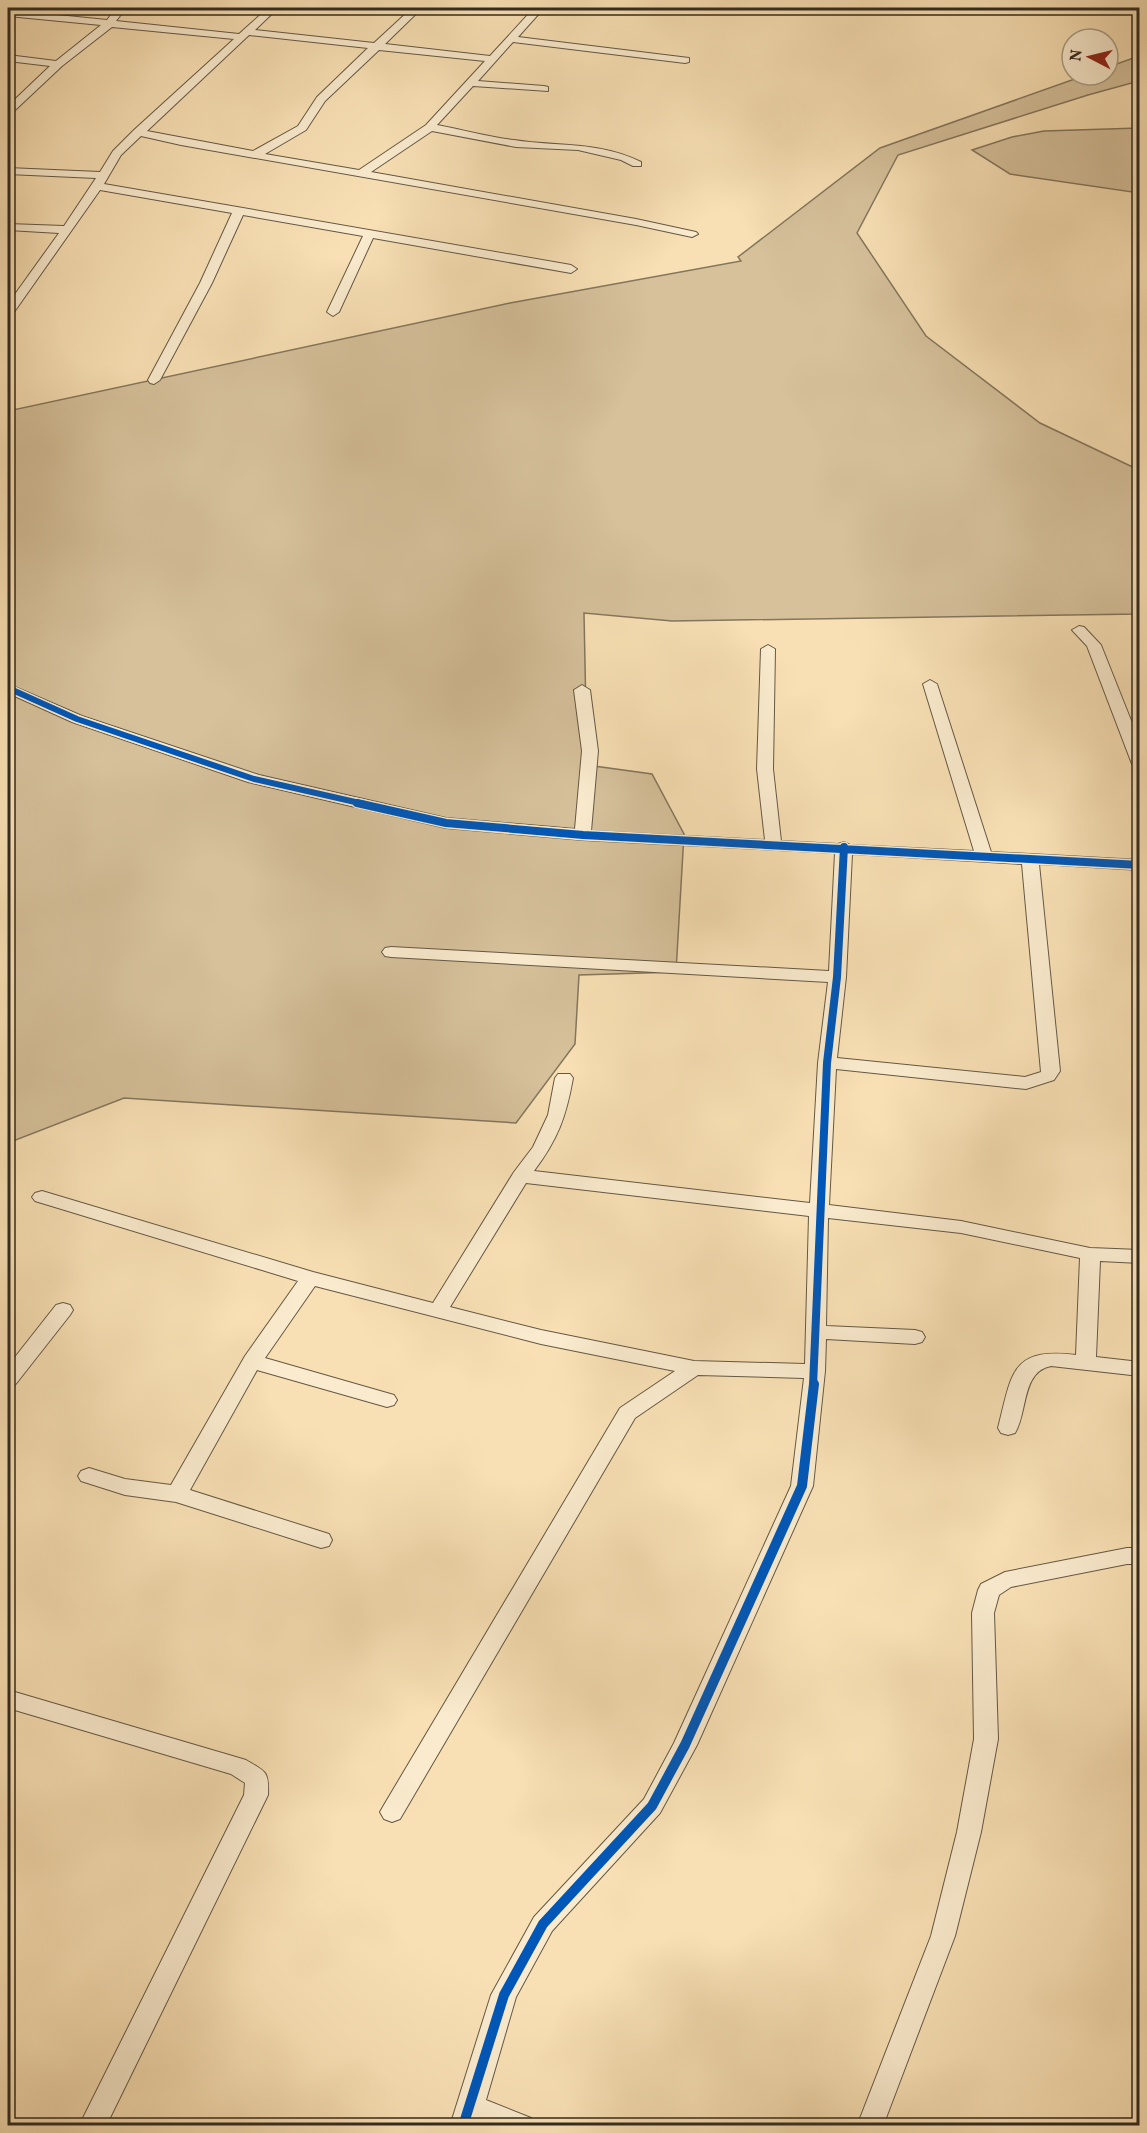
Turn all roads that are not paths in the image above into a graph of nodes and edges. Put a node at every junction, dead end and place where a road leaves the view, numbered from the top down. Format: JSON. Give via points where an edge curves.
{"nodes":[{"id":1,"x":121,"y":8,"type":"edge"},
{"id":2,"x":273,"y":8,"type":"edge"},
{"id":3,"x":417,"y":8,"type":"edge"},
{"id":4,"x":539,"y":8,"type":"edge"},
{"id":5,"x":8,"y":13,"type":"edge"},
{"id":6,"x":110,"y":24,"type":"junction"},
{"id":7,"x":243,"y":34,"type":"junction"},
{"id":8,"x":509,"y":39,"type":"junction"},
{"id":9,"x":378,"y":47,"type":"junction"},
{"id":10,"x":8,"y":58,"type":"edge"},
{"id":11,"x":492,"y":60,"type":"junction"},
{"id":12,"x":685,"y":60,"type":"dead end"},
{"id":13,"x":58,"y":64,"type":"junction"},
{"id":14,"x":470,"y":83,"type":"junction"},
{"id":15,"x":544,"y":89,"type":"dead end"},
{"id":16,"x":10,"y":107,"type":"edge"},
{"id":17,"x":430,"y":127,"type":"junction"},
{"id":18,"x":138,"y":132,"type":"junction"},
{"id":19,"x":255,"y":155,"type":"junction"},
{"id":20,"x":637,"y":164,"type":"dead end"},
{"id":21,"x":8,"y":171,"type":"edge"},
{"id":22,"x":362,"y":173,"type":"junction"},
{"id":23,"x":102,"y":175,"type":"junction"},
{"id":24,"x":97,"y":186,"type":"junction"},
{"id":25,"x":238,"y":211,"type":"junction"},
{"id":26,"x":8,"y":227,"type":"edge"},
{"id":27,"x":68,"y":230,"type":"junction"},
{"id":28,"x":370,"y":233,"type":"junction"},
{"id":29,"x":692,"y":234,"type":"dead end"},
{"id":30,"x":571,"y":269,"type":"dead end"},
{"id":31,"x":8,"y":312,"type":"edge"},
{"id":32,"x":333,"y":312,"type":"dead end"},
{"id":33,"x":154,"y":380,"type":"dead end"},
{"id":34,"x":1079,"y":630,"type":"dead end"},
{"id":35,"x":768,"y":649,"type":"dead end"},
{"id":36,"x":930,"y":684,"type":"dead end"},
{"id":37,"x":8,"y":688,"type":"edge"},
{"id":38,"x":582,"y":690,"type":"dead end"},
{"id":39,"x":1135,"y":745,"type":"edge"},
{"id":40,"x":1140,"y":764,"type":"edge"},
{"id":41,"x":583,"y":835,"type":"junction"},
{"id":42,"x":772,"y":843,"type":"junction"},
{"id":43,"x":843,"y":847,"type":"junction"},
{"id":44,"x":984,"y":856,"type":"junction"},
{"id":45,"x":1030,"y":859,"type":"junction"},
{"id":46,"x":1140,"y":865,"type":"edge"},
{"id":47,"x":391,"y":952,"type":"dead end"},
{"id":48,"x":837,"y":977,"type":"junction"},
{"id":49,"x":827,"y":1063,"type":"junction"},
{"id":50,"x":564,"y":1078,"type":"dead end"},
{"id":51,"x":521,"y":1176,"type":"junction"},
{"id":52,"x":42,"y":1197,"type":"dead end"},
{"id":53,"x":819,"y":1210,"type":"junction"},
{"id":54,"x":1090,"y":1254,"type":"junction"},
{"id":55,"x":1140,"y":1257,"type":"edge"},
{"id":56,"x":310,"y":1278,"type":"junction"},
{"id":57,"x":63,"y":1310,"type":"dead end"},
{"id":58,"x":438,"y":1310,"type":"junction"},
{"id":59,"x":816,"y":1332,"type":"junction"},
{"id":60,"x":915,"y":1337,"type":"dead end"},
{"id":61,"x":252,"y":1361,"type":"junction"},
{"id":62,"x":1086,"y":1363,"type":"junction"},
{"id":63,"x":694,"y":1368,"type":"junction"},
{"id":64,"x":1140,"y":1370,"type":"edge"},
{"id":65,"x":815,"y":1371,"type":"junction"},
{"id":66,"x":8,"y":1380,"type":"edge"},
{"id":67,"x":387,"y":1400,"type":"dead end"},
{"id":68,"x":1008,"y":1428,"type":"dead end"},
{"id":69,"x":89,"y":1476,"type":"dead end"},
{"id":70,"x":177,"y":1494,"type":"junction"},
{"id":71,"x":321,"y":1540,"type":"dead end"},
{"id":72,"x":1140,"y":1556,"type":"edge"},
{"id":73,"x":8,"y":1700,"type":"edge"},
{"id":74,"x":392,"y":1812,"type":"dead end"},
{"id":75,"x":467,"y":2116,"type":"edge"},
{"id":76,"x":92,"y":2126,"type":"edge"},
{"id":77,"x":522,"y":2126,"type":"edge"},
{"id":78,"x":870,"y":2126,"type":"edge"}],
"edges":[{"from":1,"to":6,"type":"street"},
{"from":2,"to":7,"type":"street"},
{"from":3,"to":9,"type":"street"},
{"from":4,"to":8,"type":"street"},
{"from":5,"to":6,"type":"street"},
{"from":6,"to":7,"type":"street"},
{"from":6,"to":13,"type":"street"},
{"from":7,"to":9,"type":"street"},
{"from":7,"to":18,"type":"street"},
{"from":8,"to":11,"type":"street"},
{"from":8,"to":12,"type":"street"},
{"from":9,"to":11,"type":"street"},
{"from":9,"to":19,"type":"street","via":[[369,50],[321,99],[302,128]]},
{"from":10,"to":13,"type":"street"},
{"from":11,"to":14,"type":"street"},
{"from":13,"to":16,"type":"street"},
{"from":14,"to":15,"type":"street"},
{"from":14,"to":17,"type":"street"},
{"from":17,"to":20,"type":"street","via":[[516,144],[578,147]]},
{"from":17,"to":22,"type":"street"},
{"from":18,"to":19,"type":"street"},
{"from":18,"to":23,"type":"street"},
{"from":19,"to":22,"type":"street"},
{"from":21,"to":23,"type":"street"},
{"from":22,"to":29,"type":"street"},
{"from":23,"to":24,"type":"street"},
{"from":24,"to":25,"type":"street"},
{"from":24,"to":27,"type":"street"},
{"from":25,"to":28,"type":"street"},
{"from":25,"to":33,"type":"street","via":[[206,283]]},
{"from":26,"to":27,"type":"street"},
{"from":27,"to":31,"type":"street"},
{"from":28,"to":30,"type":"street"},
{"from":28,"to":32,"type":"street"},
{"from":34,"to":39,"type":"street","via":[[1094,645]]},
{"from":35,"to":42,"type":"street","via":[[765,769]]},
{"from":36,"to":44,"type":"street"},
{"from":37,"to":41,"type":"street","via":[[77,719],[265,782],[446,823]]},
{"from":38,"to":41,"type":"street","via":[[590,751]]},
{"from":39,"to":40,"type":"street"},
{"from":41,"to":42,"type":"street"},
{"from":42,"to":43,"type":"street"},
{"from":43,"to":44,"type":"street"},
{"from":43,"to":48,"type":"street"},
{"from":44,"to":45,"type":"street"},
{"from":45,"to":46,"type":"street"},
{"from":45,"to":49,"type":"street","via":[[1051,1071],[1048,1076],[1026,1083]]},
{"from":47,"to":48,"type":"street"},
{"from":48,"to":49,"type":"street"},
{"from":49,"to":53,"type":"street"},
{"from":50,"to":51,"type":"street","via":[[557,1115],[542,1148]]},
{"from":51,"to":53,"type":"street"},
{"from":51,"to":58,"type":"street"},
{"from":52,"to":56,"type":"street"},
{"from":53,"to":54,"type":"street","via":[[961,1227]]},
{"from":53,"to":59,"type":"street"},
{"from":54,"to":55,"type":"street"},
{"from":54,"to":62,"type":"street"},
{"from":56,"to":58,"type":"street"},
{"from":56,"to":61,"type":"street"},
{"from":57,"to":66,"type":"street"},
{"from":58,"to":63,"type":"street","via":[[541,1337]]},
{"from":59,"to":60,"type":"street"},
{"from":59,"to":65,"type":"street"},
{"from":61,"to":67,"type":"street"},
{"from":61,"to":70,"type":"street"},
{"from":62,"to":64,"type":"street"},
{"from":62,"to":68,"type":"street","via":[[1051,1359],[1036,1362],[1022,1376]]},
{"from":63,"to":65,"type":"street"},
{"from":63,"to":74,"type":"street","via":[[627,1413]]},
{"from":65,"to":75,"type":"street","via":[[802,1486],[685,1745],[652,1806],[543,1924],[504,1995]]},
{"from":69,"to":70,"type":"street","via":[[125,1487]]},
{"from":70,"to":71,"type":"street"},
{"from":72,"to":78,"type":"street","via":[[1005,1580],[989,1590],[983,1613],[986,1739],[969,1832],[943,1936]]},
{"from":73,"to":76,"type":"street","via":[[238,1767],[257,1778],[256,1795]]},
{"from":75,"to":77,"type":"street"}]}
